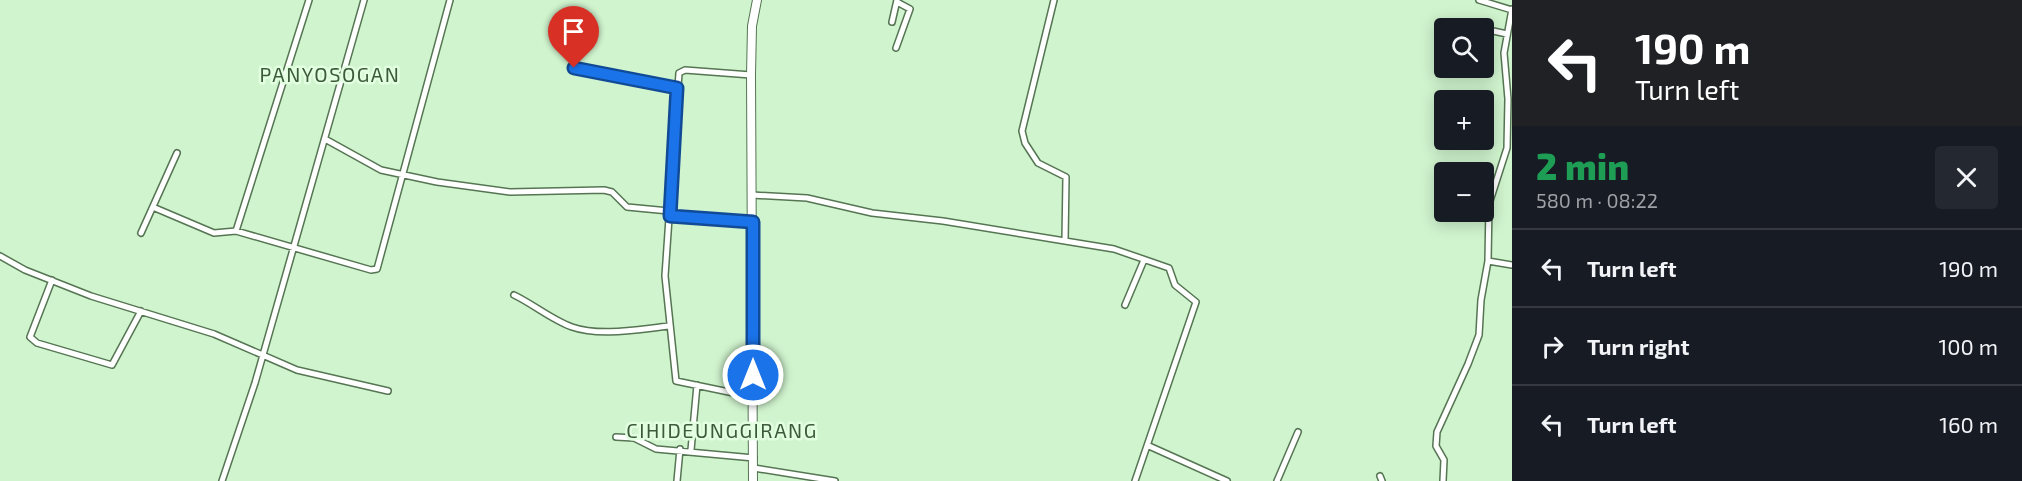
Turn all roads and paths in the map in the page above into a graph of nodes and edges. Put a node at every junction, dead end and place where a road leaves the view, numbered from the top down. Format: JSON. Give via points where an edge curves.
{"nodes":[{"id":1,"x":309,"y":0,"type":"edge"},
{"id":2,"x":364,"y":0,"type":"edge"},
{"id":3,"x":450,"y":0,"type":"edge"},
{"id":4,"x":757,"y":0,"type":"edge"},
{"id":5,"x":1054,"y":0,"type":"edge"},
{"id":6,"x":1479,"y":0,"type":"edge"},
{"id":7,"x":897,"y":1,"type":"edge"},
{"id":8,"x":1512,"y":10,"type":"edge"},
{"id":9,"x":892,"y":22,"type":"dead end"},
{"id":10,"x":1494,"y":31,"type":"edge"},
{"id":11,"x":1508,"y":34,"type":"junction"},
{"id":12,"x":896,"y":48,"type":"dead end"},
{"id":13,"x":574,"y":68,"type":"dead end"},
{"id":14,"x":751,"y":75,"type":"junction"},
{"id":15,"x":677,"y":88,"type":"junction"},
{"id":16,"x":325,"y":139,"type":"junction"},
{"id":17,"x":177,"y":153,"type":"dead end"},
{"id":18,"x":400,"y":175,"type":"junction"},
{"id":19,"x":752,"y":195,"type":"junction"},
{"id":20,"x":155,"y":208,"type":"junction"},
{"id":21,"x":670,"y":214,"type":"junction"},
{"id":22,"x":753,"y":222,"type":"junction"},
{"id":23,"x":236,"y":231,"type":"junction"},
{"id":24,"x":141,"y":233,"type":"dead end"},
{"id":25,"x":1065,"y":241,"type":"junction"},
{"id":26,"x":294,"y":249,"type":"junction"},
{"id":27,"x":0,"y":256,"type":"edge"},
{"id":28,"x":1144,"y":260,"type":"junction"},
{"id":29,"x":1488,"y":261,"type":"junction"},
{"id":30,"x":1512,"y":265,"type":"edge"},
{"id":31,"x":51,"y":280,"type":"junction"},
{"id":32,"x":514,"y":295,"type":"dead end"},
{"id":33,"x":1125,"y":305,"type":"dead end"},
{"id":34,"x":141,"y":311,"type":"junction"},
{"id":35,"x":670,"y":326,"type":"junction"},
{"id":36,"x":263,"y":354,"type":"junction"},
{"id":37,"x":697,"y":385,"type":"junction"},
{"id":38,"x":388,"y":391,"type":"dead end"},
{"id":39,"x":753,"y":397,"type":"junction"},
{"id":40,"x":1298,"y":432,"type":"dead end"},
{"id":41,"x":616,"y":437,"type":"dead end"},
{"id":42,"x":1149,"y":446,"type":"junction"},
{"id":43,"x":680,"y":449,"type":"junction"},
{"id":44,"x":691,"y":450,"type":"junction"},
{"id":45,"x":754,"y":458,"type":"junction"},
{"id":46,"x":754,"y":468,"type":"junction"},
{"id":47,"x":222,"y":481,"type":"edge"},
{"id":48,"x":677,"y":481,"type":"edge"},
{"id":49,"x":753,"y":481,"type":"edge"},
{"id":50,"x":836,"y":481,"type":"edge"},
{"id":51,"x":1135,"y":481,"type":"edge"},
{"id":52,"x":1227,"y":481,"type":"edge"},
{"id":53,"x":1277,"y":481,"type":"edge"},
{"id":54,"x":1443,"y":481,"type":"edge"}],
"edges":[{"from":1,"to":23,"type":"street"},
{"from":2,"to":16,"type":"street"},
{"from":3,"to":18,"type":"street"},
{"from":4,"to":14,"type":"main road"},
{"from":5,"to":25,"type":"street","via":[[1022,131],[1038,163],[1066,177]]},
{"from":6,"to":8,"type":"street"},
{"from":7,"to":9,"type":"street"},
{"from":7,"to":12,"type":"street","via":[[910,9]]},
{"from":8,"to":11,"type":"street"},
{"from":10,"to":11,"type":"street"},
{"from":11,"to":29,"type":"street","via":[[1504,53],[1507,148],[1489,204]]},
{"from":13,"to":15,"type":"street"},
{"from":14,"to":15,"type":"street","via":[[685,70],[679,73]]},
{"from":14,"to":19,"type":"main road"},
{"from":15,"to":21,"type":"street"},
{"from":16,"to":18,"type":"street","via":[[372,166]]},
{"from":16,"to":26,"type":"street"},
{"from":17,"to":20,"type":"street"},
{"from":18,"to":21,"type":"street","via":[[510,192],[604,190],[630,208]]},
{"from":18,"to":26,"type":"street","via":[[377,268],[371,270]]},
{"from":19,"to":22,"type":"main road"},
{"from":19,"to":25,"type":"street","via":[[807,198],[872,213]]},
{"from":20,"to":23,"type":"street","via":[[214,233]]},
{"from":20,"to":24,"type":"street"},
{"from":21,"to":22,"type":"street"},
{"from":21,"to":35,"type":"street","via":[[665,276]]},
{"from":22,"to":39,"type":"main road"},
{"from":23,"to":26,"type":"street"},
{"from":25,"to":28,"type":"street","via":[[1114,249]]},
{"from":26,"to":36,"type":"street"},
{"from":27,"to":31,"type":"street"},
{"from":28,"to":33,"type":"street"},
{"from":28,"to":42,"type":"street","via":[[1169,268],[1175,285],[1196,302]]},
{"from":29,"to":30,"type":"street"},
{"from":29,"to":54,"type":"street","via":[[1477,341],[1437,432],[1437,446],[1444,460]]},
{"from":31,"to":34,"type":"street"},
{"from":31,"to":34,"type":"street","via":[[30,337],[37,343],[112,365]]},
{"from":32,"to":35,"type":"street","via":[[580,329]]},
{"from":34,"to":36,"type":"street"},
{"from":35,"to":37,"type":"street","via":[[676,381]]},
{"from":36,"to":38,"type":"street","via":[[297,370]]},
{"from":36,"to":47,"type":"street"},
{"from":37,"to":39,"type":"street"},
{"from":37,"to":44,"type":"street"},
{"from":39,"to":45,"type":"main road"},
{"from":40,"to":53,"type":"street"},
{"from":41,"to":43,"type":"street","via":[[634,438],[656,449]]},
{"from":42,"to":51,"type":"street"},
{"from":42,"to":52,"type":"street"},
{"from":43,"to":44,"type":"street"},
{"from":43,"to":48,"type":"street"},
{"from":44,"to":45,"type":"street"},
{"from":45,"to":46,"type":"main road"},
{"from":46,"to":49,"type":"main road"},
{"from":46,"to":50,"type":"street"}]}
